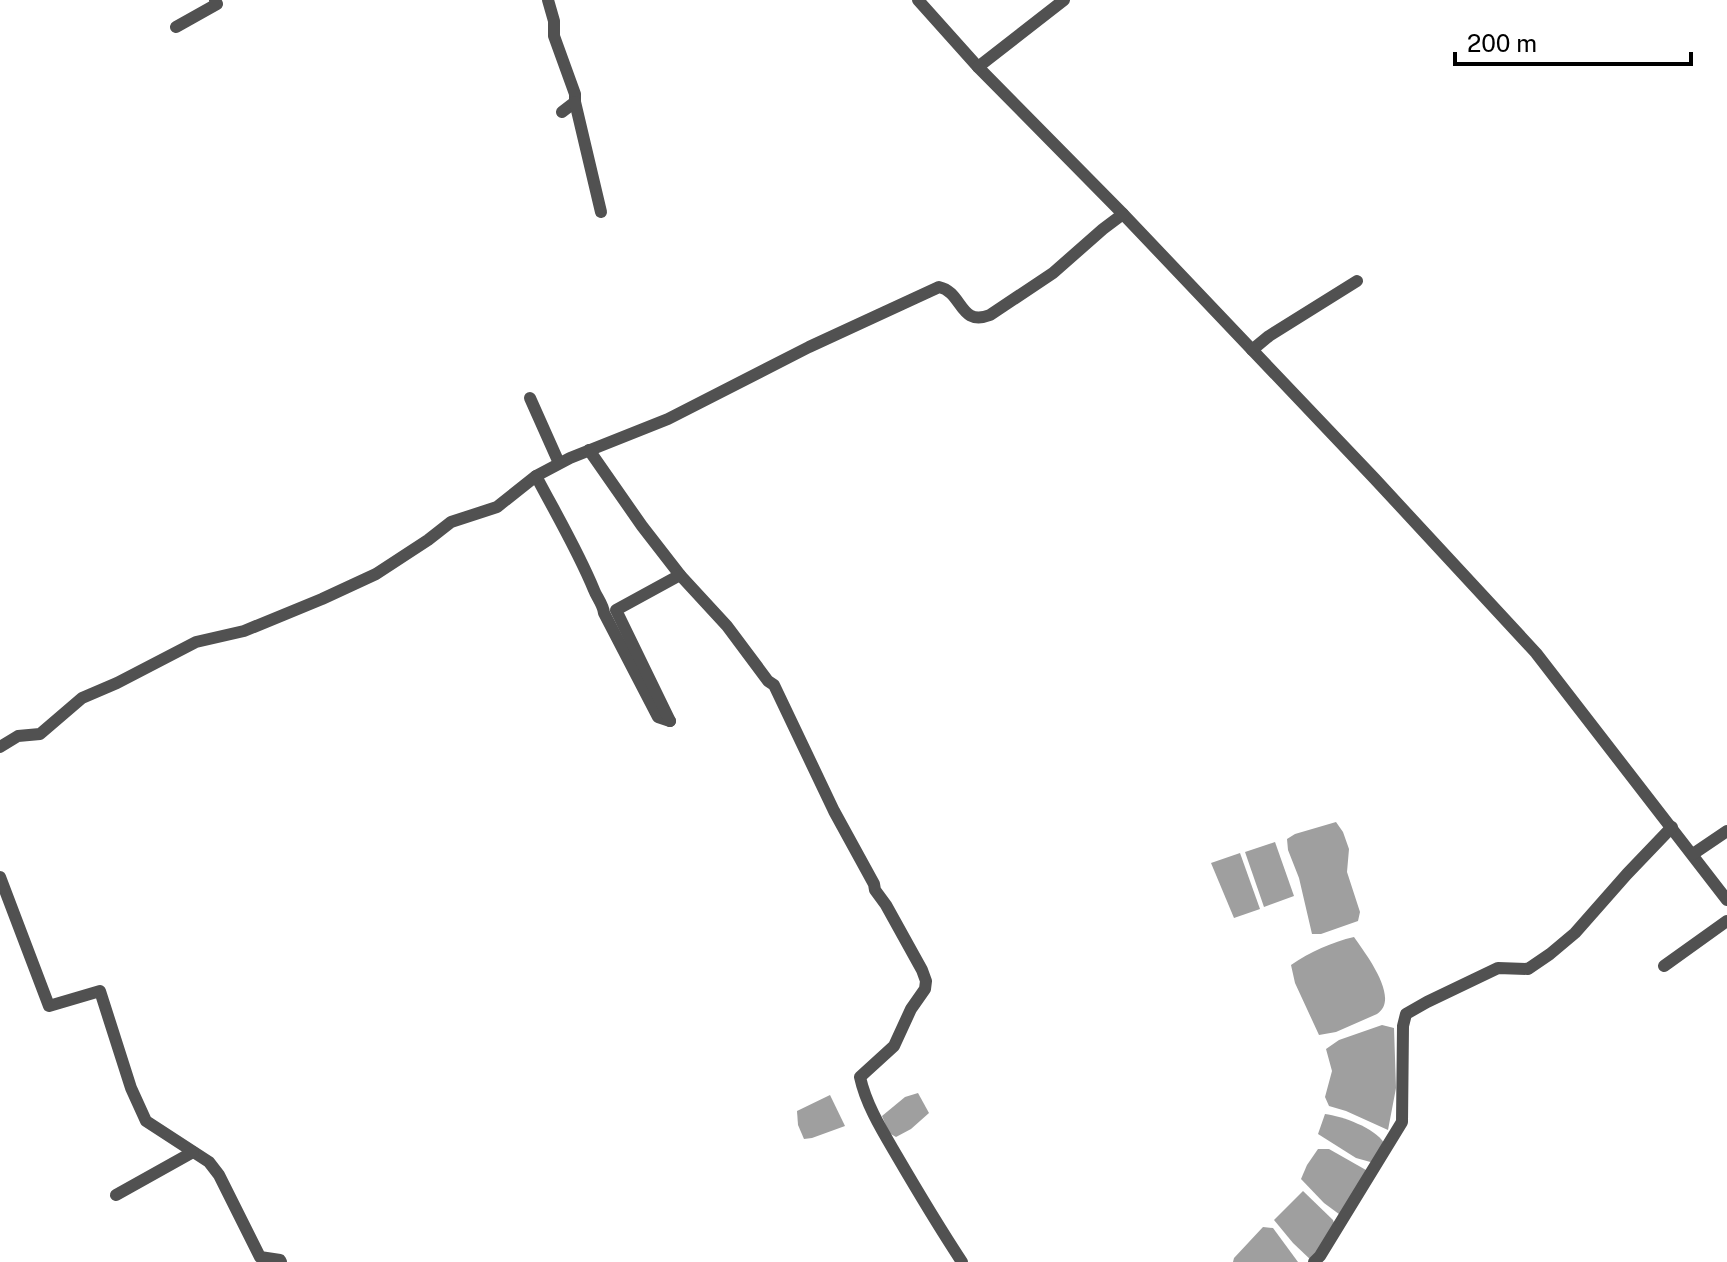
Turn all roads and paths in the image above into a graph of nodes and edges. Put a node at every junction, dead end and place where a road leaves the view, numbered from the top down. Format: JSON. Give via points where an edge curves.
{"nodes":[{"id":1,"x":215,"y":0,"type":"edge"},
{"id":2,"x":548,"y":0,"type":"edge"},
{"id":3,"x":918,"y":0,"type":"edge"},
{"id":4,"x":1064,"y":0,"type":"edge"},
{"id":5,"x":176,"y":27,"type":"dead end"},
{"id":6,"x":978,"y":67,"type":"junction"},
{"id":7,"x":575,"y":102,"type":"junction"},
{"id":8,"x":562,"y":112,"type":"dead end"},
{"id":9,"x":601,"y":212,"type":"dead end"},
{"id":10,"x":1123,"y":214,"type":"junction"},
{"id":11,"x":1357,"y":281,"type":"dead end"},
{"id":12,"x":1252,"y":350,"type":"junction"},
{"id":13,"x":530,"y":398,"type":"dead end"},
{"id":14,"x":589,"y":450,"type":"junction"},
{"id":15,"x":559,"y":463,"type":"junction"},
{"id":16,"x":536,"y":476,"type":"junction"},
{"id":17,"x":680,"y":575,"type":"junction"},
{"id":18,"x":0,"y":747,"type":"edge"},
{"id":19,"x":1672,"y":827,"type":"junction"},
{"id":20,"x":1727,"y":831,"type":"edge"},
{"id":21,"x":1693,"y":854,"type":"junction"},
{"id":22,"x":0,"y":877,"type":"edge"},
{"id":23,"x":1727,"y":900,"type":"edge"},
{"id":24,"x":1727,"y":921,"type":"edge"},
{"id":25,"x":1664,"y":966,"type":"dead end"},
{"id":26,"x":193,"y":1152,"type":"junction"},
{"id":27,"x":116,"y":1195,"type":"dead end"},
{"id":28,"x":281,"y":1262,"type":"edge"},
{"id":29,"x":962,"y":1262,"type":"edge"},
{"id":30,"x":1314,"y":1262,"type":"edge"}],
"edges":[{"from":1,"to":5,"type":"street","via":[[217,4]]},
{"from":2,"to":7,"type":"street"},
{"from":3,"to":6,"type":"street"},
{"from":4,"to":6,"type":"street"},
{"from":6,"to":10,"type":"street"},
{"from":7,"to":8,"type":"street"},
{"from":7,"to":9,"type":"street"},
{"from":10,"to":12,"type":"street"},
{"from":10,"to":14,"type":"street","via":[[1053,273],[990,315],[973,317],[950,291],[939,287],[668,419]]},
{"from":11,"to":12,"type":"street"},
{"from":12,"to":19,"type":"street","via":[[1536,653]]},
{"from":13,"to":15,"type":"street"},
{"from":14,"to":15,"type":"street"},
{"from":14,"to":17,"type":"street"},
{"from":15,"to":16,"type":"street"},
{"from":16,"to":17,"type":"street","via":[[658,717],[670,721],[616,610]]},
{"from":16,"to":18,"type":"street","via":[[497,507],[451,522],[376,574],[244,631],[196,642],[82,698],[40,734],[18,736]]},
{"from":17,"to":29,"type":"street","via":[[774,685],[875,890],[922,970],[925,989],[894,1046],[860,1077],[881,1128]]},
{"from":19,"to":21,"type":"street"},
{"from":19,"to":30,"type":"street","via":[[1550,954],[1528,969],[1498,968],[1406,1014],[1402,1122]]},
{"from":20,"to":21,"type":"street"},
{"from":21,"to":23,"type":"street"},
{"from":22,"to":26,"type":"street","via":[[49,1006],[100,991],[146,1121]]},
{"from":24,"to":25,"type":"street"},
{"from":26,"to":27,"type":"street"},
{"from":26,"to":28,"type":"street","via":[[219,1175],[260,1257]]}]}
